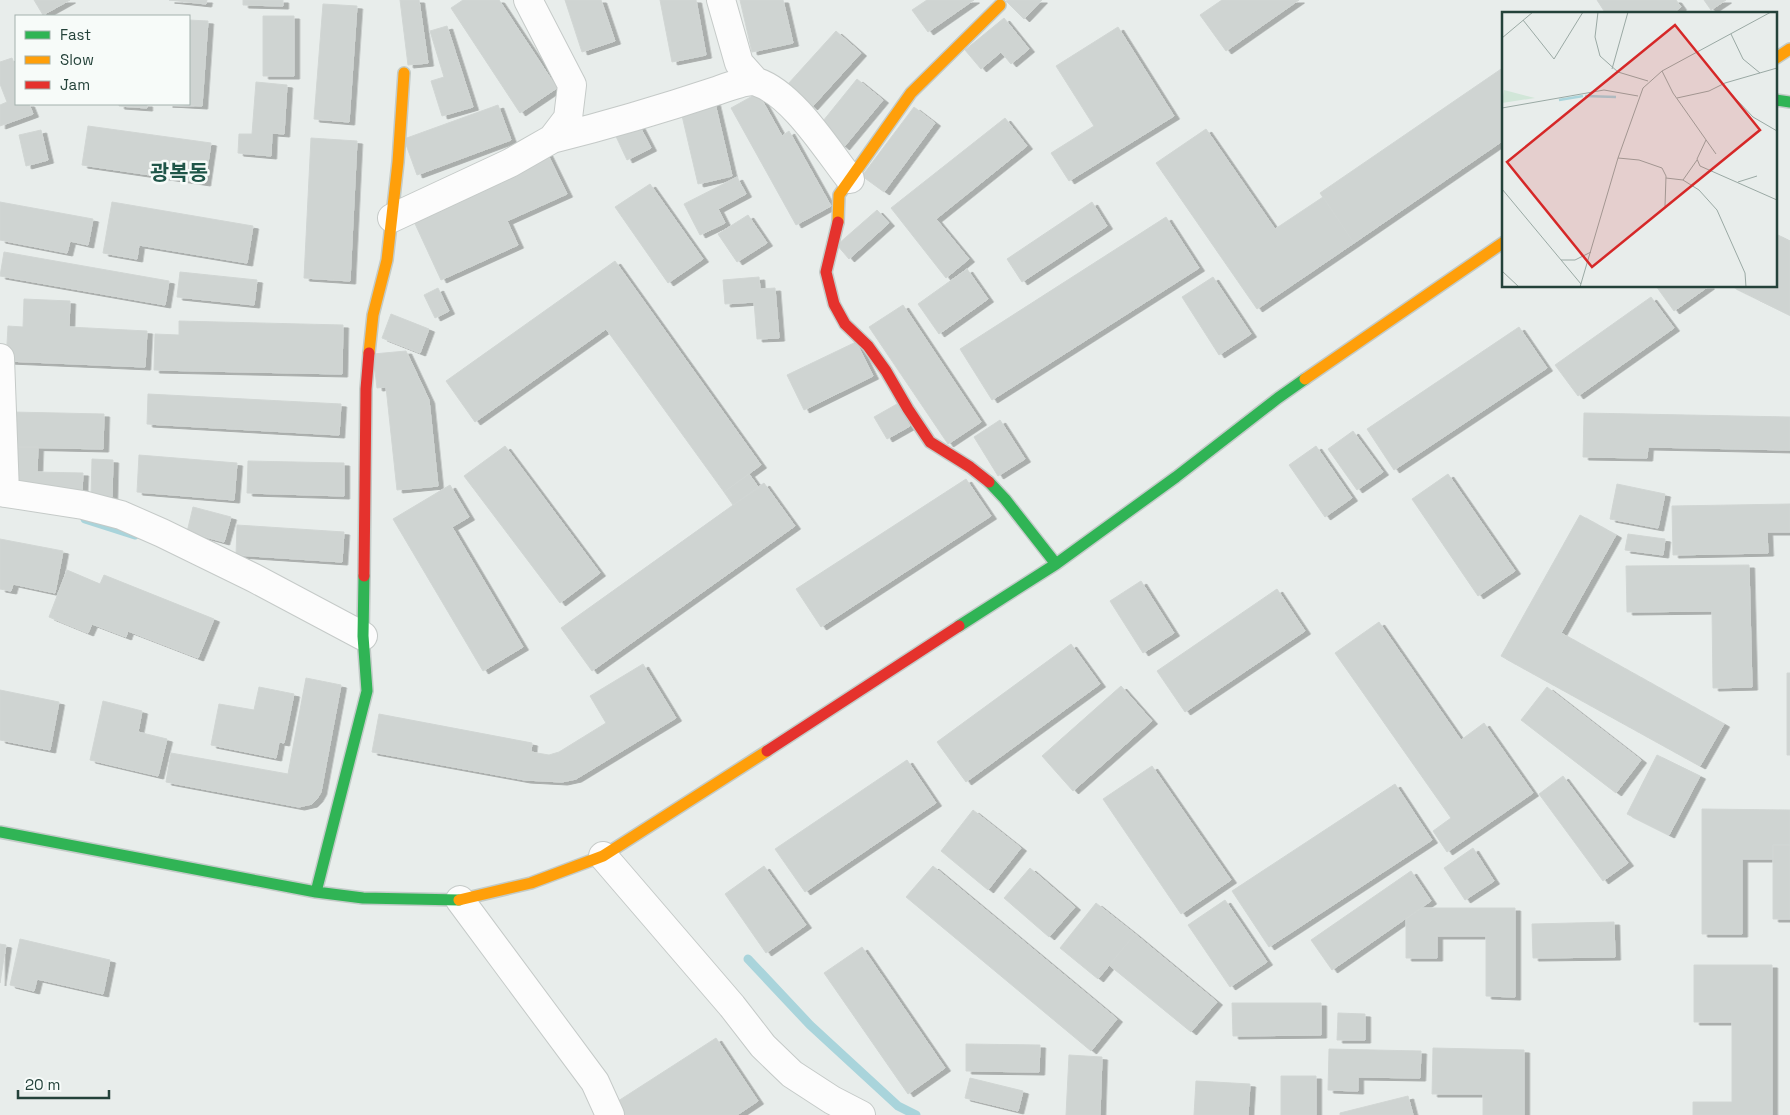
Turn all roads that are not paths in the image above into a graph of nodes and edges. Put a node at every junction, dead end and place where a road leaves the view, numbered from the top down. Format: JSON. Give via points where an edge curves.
{"nodes":[{"id":1,"x":528,"y":0,"type":"edge"},
{"id":2,"x":721,"y":0,"type":"edge"},
{"id":3,"x":1000,"y":5,"type":"dead end"},
{"id":4,"x":1790,"y":49,"type":"edge"},
{"id":5,"x":1778,"y":57,"type":"edge"},
{"id":6,"x":404,"y":73,"type":"dead end"},
{"id":7,"x":755,"y":81,"type":"junction"},
{"id":8,"x":552,"y":139,"type":"junction"},
{"id":9,"x":850,"y":180,"type":"junction"},
{"id":10,"x":392,"y":218,"type":"junction"},
{"id":11,"x":1502,"y":243,"type":"edge"},
{"id":12,"x":0,"y":358,"type":"edge"},
{"id":13,"x":2,"y":492,"type":"edge"},
{"id":14,"x":1056,"y":564,"type":"junction"},
{"id":15,"x":363,"y":636,"type":"junction"},
{"id":16,"x":0,"y":832,"type":"edge"},
{"id":17,"x":603,"y":856,"type":"junction"},
{"id":18,"x":316,"y":892,"type":"junction"},
{"id":19,"x":460,"y":900,"type":"junction"},
{"id":20,"x":610,"y":1115,"type":"edge"},
{"id":21,"x":861,"y":1115,"type":"edge"}],
"edges":[{"from":1,"to":8,"type":"street","via":[[572,85],[568,118]]},
{"from":2,"to":7,"type":"street","via":[[739,63]]},
{"from":3,"to":9,"type":"main road","via":[[911,93]]},
{"from":4,"to":5,"type":"main road"},
{"from":6,"to":10,"type":"main road"},
{"from":7,"to":8,"type":"street"},
{"from":7,"to":9,"type":"street","via":[[778,93],[796,110]]},
{"from":8,"to":10,"type":"street","via":[[510,163]]},
{"from":9,"to":14,"type":"main road","via":[[839,195],[838,227],[826,272],[834,304],[845,324],[868,346],[886,371],[930,442],[989,482]]},
{"from":10,"to":15,"type":"main road","via":[[387,260],[373,315],[366,389]]},
{"from":11,"to":14,"type":"main road","via":[[1278,398]]},
{"from":12,"to":13,"type":"street"},
{"from":13,"to":15,"type":"street","via":[[83,505],[121,515],[254,578]]},
{"from":14,"to":17,"type":"main road"},
{"from":15,"to":18,"type":"main road","via":[[368,691]]},
{"from":16,"to":18,"type":"main road"},
{"from":17,"to":19,"type":"main road","via":[[531,883]]},
{"from":17,"to":21,"type":"street","via":[[763,1046],[792,1074]]},
{"from":18,"to":19,"type":"main road","via":[[363,898]]},
{"from":19,"to":20,"type":"street","via":[[595,1082]]}]}
